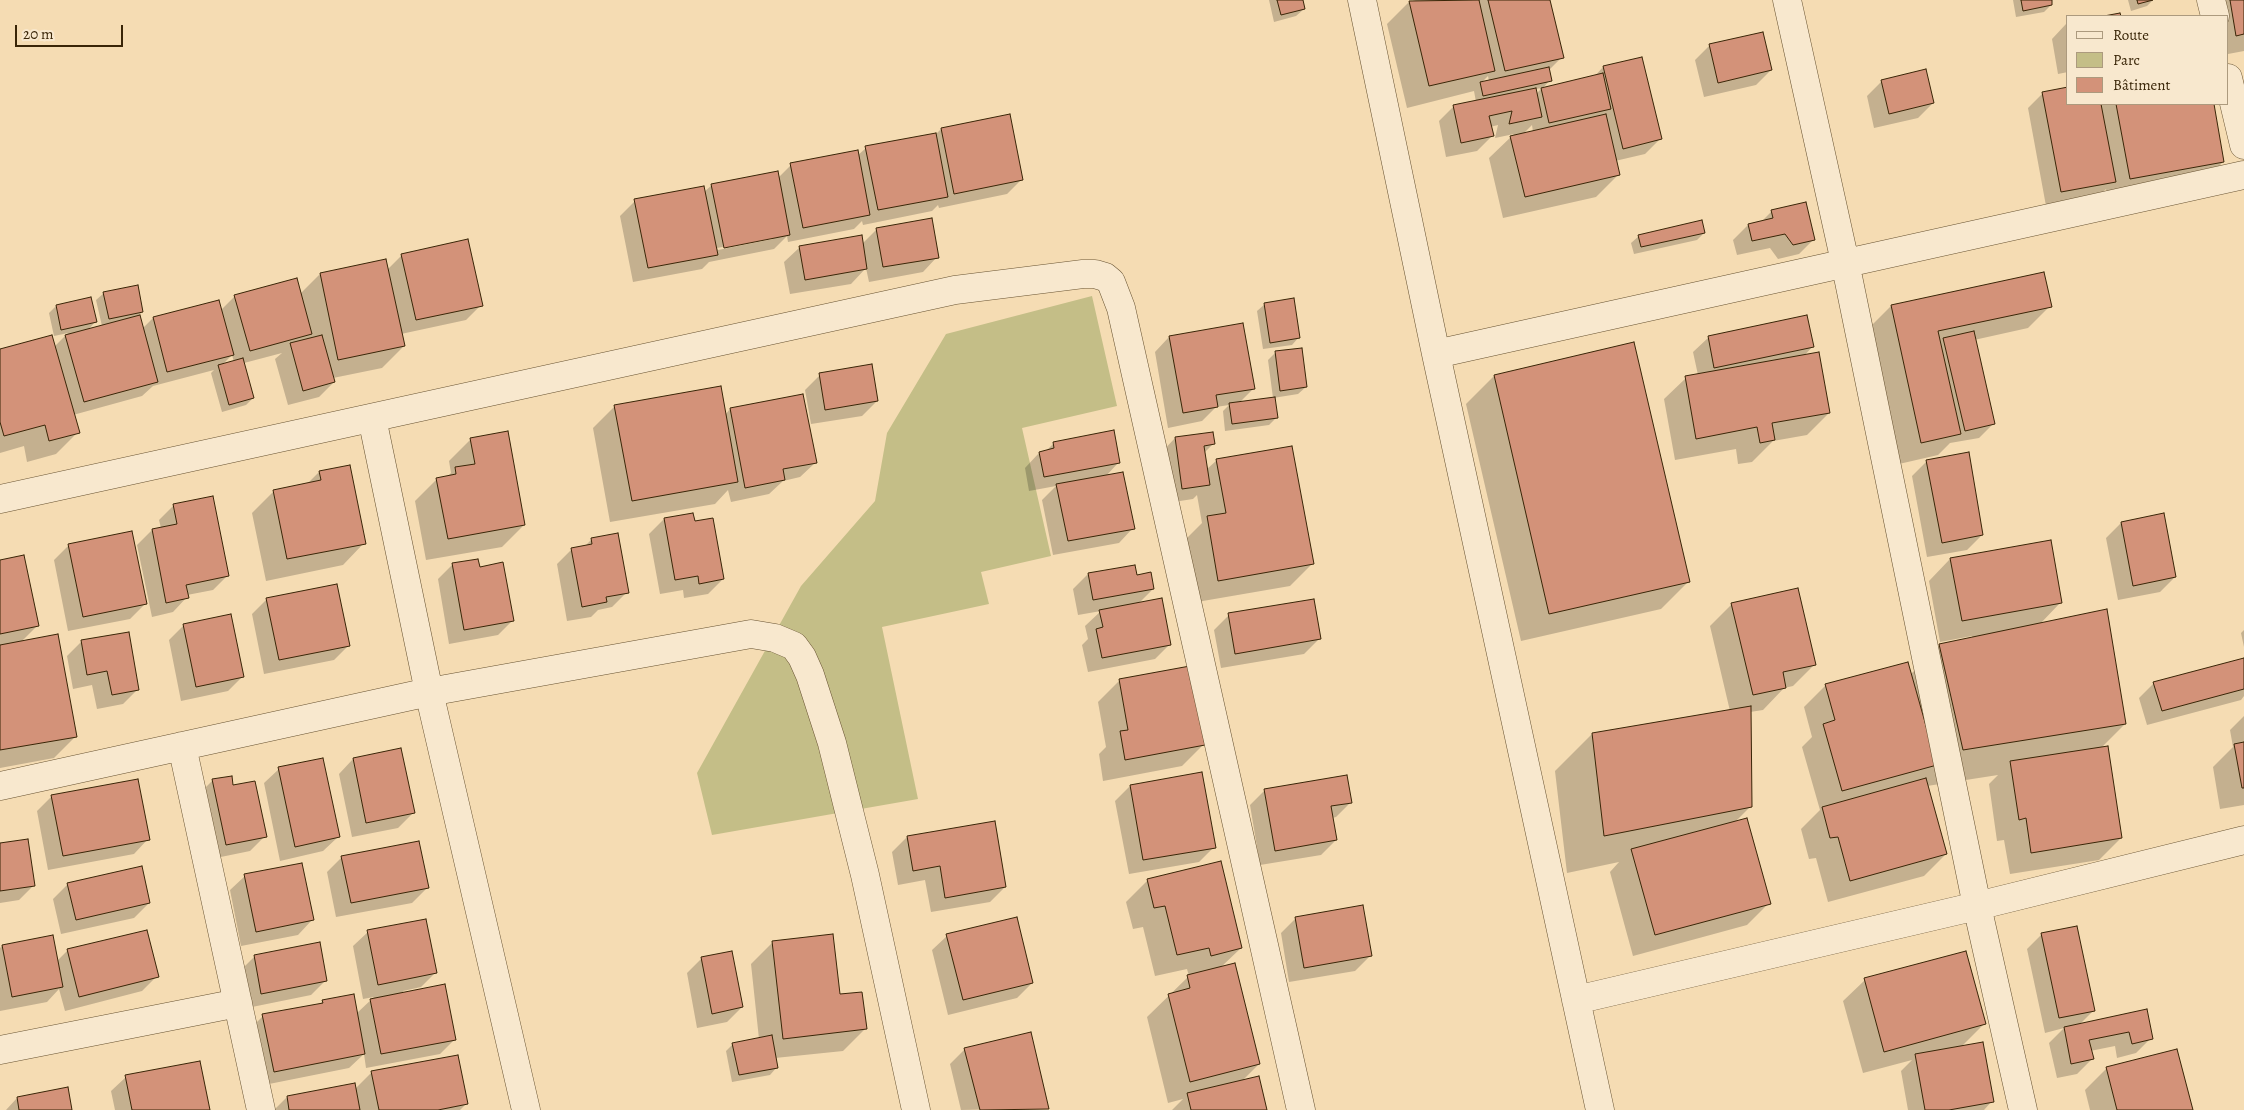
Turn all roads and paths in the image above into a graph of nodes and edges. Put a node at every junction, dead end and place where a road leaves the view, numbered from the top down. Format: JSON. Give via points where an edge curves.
{"nodes":[{"id":1,"x":1362,"y":0,"type":"edge"},
{"id":2,"x":1787,"y":0,"type":"edge"},
{"id":3,"x":2211,"y":0,"type":"edge"},
{"id":4,"x":2215,"y":15,"type":"edge"},
{"id":5,"x":2233,"y":80,"type":"edge"},
{"id":6,"x":2244,"y":145,"type":"edge"},
{"id":7,"x":2244,"y":175,"type":"edge"},
{"id":8,"x":1845,"y":262,"type":"junction"},
{"id":9,"x":1436,"y":354,"type":"junction"},
{"id":10,"x":372,"y":418,"type":"junction"},
{"id":11,"x":0,"y":500,"type":"edge"},
{"id":12,"x":429,"y":692,"type":"junction"},
{"id":13,"x":182,"y":746,"type":"junction"},
{"id":14,"x":0,"y":786,"type":"edge"},
{"id":15,"x":2244,"y":840,"type":"edge"},
{"id":16,"x":1976,"y":906,"type":"junction"},
{"id":17,"x":1576,"y":1000,"type":"junction"},
{"id":18,"x":238,"y":1003,"type":"junction"},
{"id":19,"x":0,"y":1050,"type":"edge"},
{"id":20,"x":261,"y":1110,"type":"edge"},
{"id":21,"x":526,"y":1110,"type":"edge"},
{"id":22,"x":916,"y":1110,"type":"edge"},
{"id":23,"x":1300,"y":1110,"type":"edge"},
{"id":24,"x":1600,"y":1110,"type":"edge"},
{"id":25,"x":2023,"y":1110,"type":"edge"}],
"edges":[{"from":1,"to":9,"type":"street"},
{"from":2,"to":8,"type":"street"},
{"from":3,"to":4,"type":"street"},
{"from":5,"to":6,"type":"street"},
{"from":7,"to":8,"type":"street"},
{"from":8,"to":9,"type":"street"},
{"from":8,"to":16,"type":"street"},
{"from":9,"to":17,"type":"street"},
{"from":10,"to":11,"type":"street"},
{"from":10,"to":12,"type":"street"},
{"from":10,"to":23,"type":"street","via":[[955,290],[1084,274],[1105,277],[1121,308]]},
{"from":12,"to":13,"type":"street"},
{"from":12,"to":21,"type":"street"},
{"from":12,"to":22,"type":"street","via":[[751,634],[775,638],[794,646],[810,675],[832,743],[865,875]]},
{"from":13,"to":14,"type":"street"},
{"from":13,"to":18,"type":"street"},
{"from":15,"to":16,"type":"street"},
{"from":16,"to":17,"type":"street"},
{"from":16,"to":25,"type":"street"},
{"from":17,"to":24,"type":"street"},
{"from":18,"to":19,"type":"street"},
{"from":18,"to":20,"type":"street"}]}
